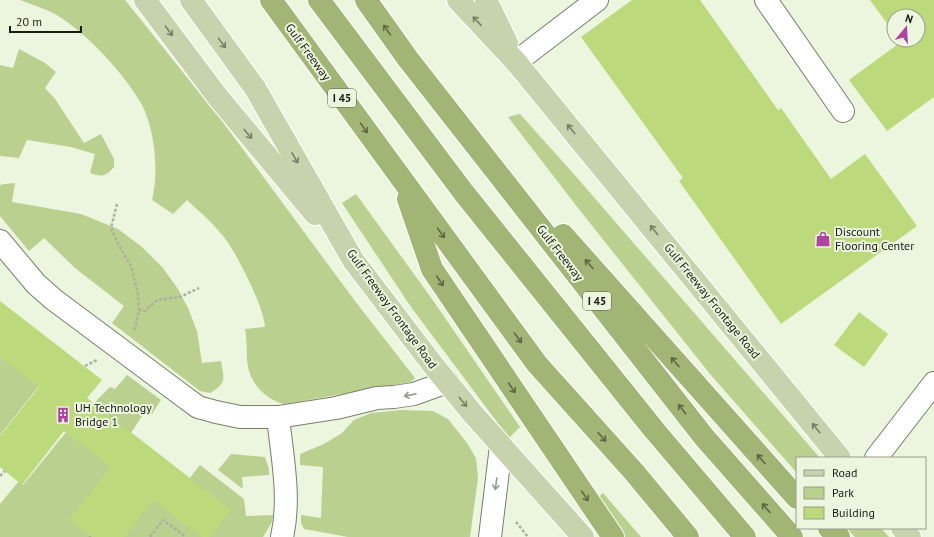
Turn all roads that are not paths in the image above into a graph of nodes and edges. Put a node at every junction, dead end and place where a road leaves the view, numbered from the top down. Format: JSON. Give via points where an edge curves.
{"nodes":[{"id":1,"x":145,"y":0,"type":"edge"},
{"id":2,"x":191,"y":0,"type":"edge"},
{"id":3,"x":271,"y":0,"type":"edge"},
{"id":4,"x":319,"y":0,"type":"edge"},
{"id":5,"x":366,"y":0,"type":"edge"},
{"id":6,"x":458,"y":0,"type":"edge"},
{"id":7,"x":486,"y":0,"type":"edge"},
{"id":8,"x":766,"y":0,"type":"edge"},
{"id":9,"x":595,"y":1,"type":"edge"},
{"id":10,"x":408,"y":60,"type":"junction"},
{"id":11,"x":516,"y":62,"type":"junction"},
{"id":12,"x":843,"y":110,"type":"dead end"},
{"id":13,"x":401,"y":179,"type":"junction"},
{"id":14,"x":0,"y":241,"type":"edge"},
{"id":15,"x":353,"y":260,"type":"junction"},
{"id":16,"x":447,"y":382,"type":"junction"},
{"id":17,"x":934,"y":383,"type":"edge"},
{"id":18,"x":278,"y":417,"type":"junction"},
{"id":19,"x":501,"y":446,"type":"junction"},
{"id":20,"x":839,"y":457,"type":"edge"},
{"id":21,"x":877,"y":457,"type":"edge"},
{"id":22,"x":796,"y":497,"type":"edge"},
{"id":23,"x":830,"y":529,"type":"edge"},
{"id":24,"x":903,"y":529,"type":"edge"},
{"id":25,"x":282,"y":537,"type":"edge"},
{"id":26,"x":490,"y":537,"type":"edge"},
{"id":27,"x":583,"y":537,"type":"edge"},
{"id":28,"x":613,"y":537,"type":"edge"},
{"id":29,"x":688,"y":537,"type":"edge"},
{"id":30,"x":745,"y":537,"type":"edge"},
{"id":31,"x":792,"y":537,"type":"edge"},
{"id":32,"x":839,"y":537,"type":"edge"},
{"id":33,"x":910,"y":537,"type":"edge"}],
"edges":[{"from":1,"to":15,"type":"main road","one_way":true,"via":[[217,96]]},
{"from":2,"to":15,"type":"main road","name":"Gulf Freeway Frontage Road","one_way":true,"via":[[255,88]]},
{"from":3,"to":13,"type":"highway","name":"Gulf Freeway","number":"I 45","one_way":true},
{"from":4,"to":30,"type":"highway","via":[[464,193],[655,431]]},
{"from":10,"to":5,"type":"highway","name":"Gulf Freeway","number":"I 45","one_way":true},
{"from":11,"to":6,"type":"main road","name":"Gulf Freeway Frontage Road","one_way":true},
{"from":7,"to":11,"type":"main road"},
{"from":8,"to":12,"type":"street"},
{"from":9,"to":11,"type":"street"},
{"from":22,"to":10,"type":"highway","one_way":true},
{"from":31,"to":10,"type":"highway","name":"Gulf Freeway","number":"I 45","one_way":true,"via":[[704,437]]},
{"from":20,"to":11,"type":"main road","name":"Gulf Freeway Frontage Road","one_way":true},
{"from":13,"to":28,"type":"highway","one_way":true,"via":[[432,269]]},
{"from":13,"to":29,"type":"highway","name":"Gulf Freeway","number":"I 45","one_way":true,"via":[[537,364],[634,472]]},
{"from":14,"to":18,"type":"street","via":[[36,284],[53,299],[198,407],[240,417]]},
{"from":15,"to":16,"type":"main road","name":"Gulf Freeway Frontage Road"},
{"from":16,"to":18,"type":"street","one_way":true,"via":[[414,394],[377,398],[336,408]]},
{"from":16,"to":19,"type":"main road","name":"Gulf Freeway Frontage Road","one_way":true},
{"from":17,"to":21,"type":"street"},
{"from":18,"to":25,"type":"street","via":[[286,499]]},
{"from":19,"to":26,"type":"street","one_way":true},
{"from":19,"to":27,"type":"main road","name":"Gulf Freeway Frontage Road"},
{"from":23,"to":32,"type":"highway"},
{"from":24,"to":33,"type":"main road"}]}
